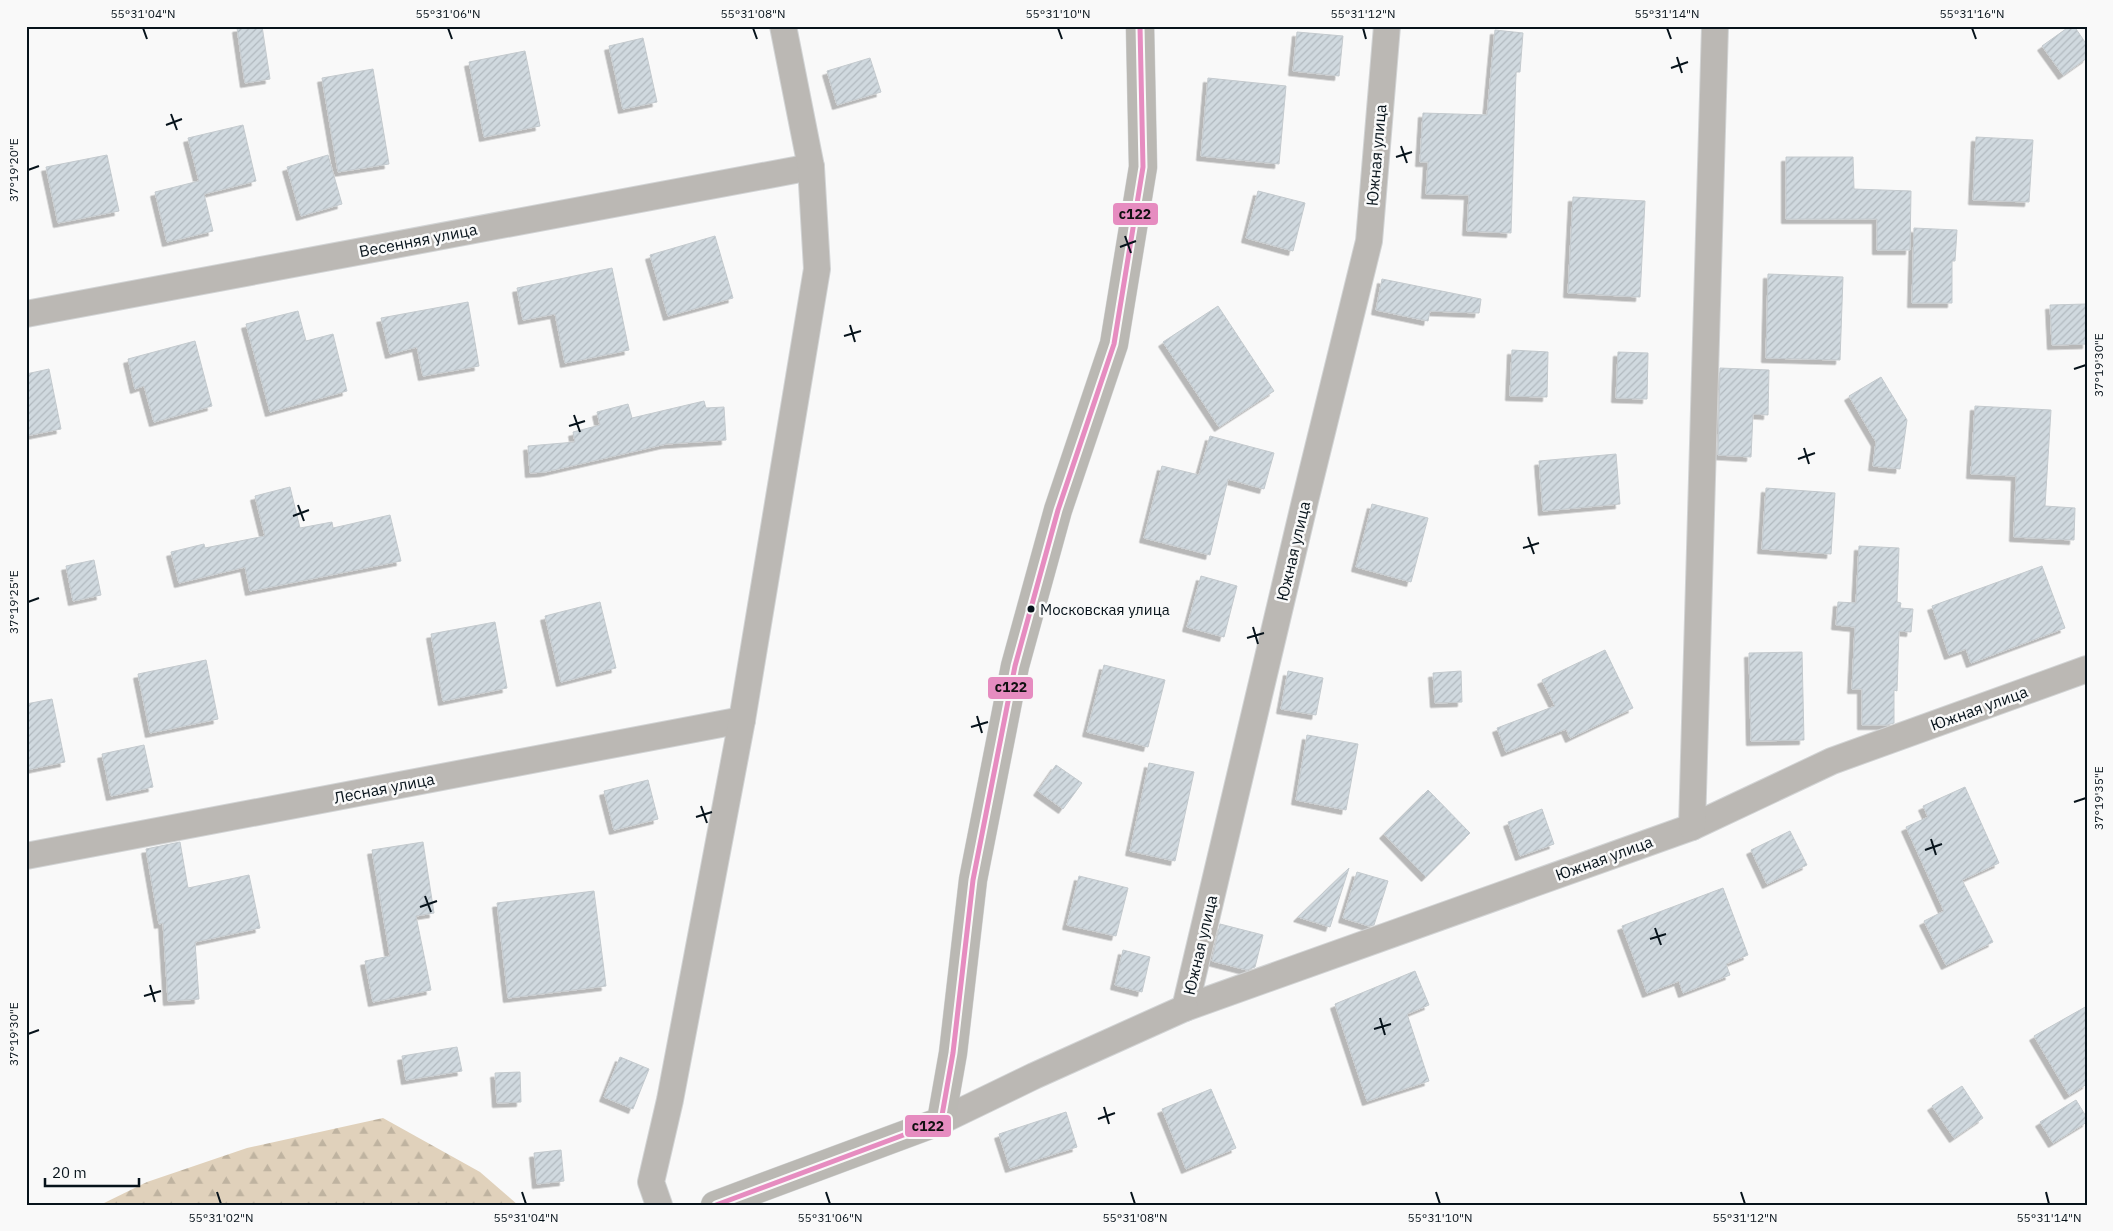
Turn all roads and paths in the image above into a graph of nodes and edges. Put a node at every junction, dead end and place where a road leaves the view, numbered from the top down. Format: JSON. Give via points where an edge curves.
{"nodes":[{"id":1,"x":783,"y":26,"type":"edge"},
{"id":2,"x":1140,"y":26,"type":"edge"},
{"id":3,"x":1387,"y":26,"type":"edge"},
{"id":4,"x":1715,"y":26,"type":"edge"},
{"id":5,"x":811,"y":168,"type":"junction"},
{"id":6,"x":26,"y":314,"type":"edge"},
{"id":7,"x":2087,"y":669,"type":"edge"},
{"id":8,"x":742,"y":720,"type":"junction"},
{"id":9,"x":1692,"y":827,"type":"junction"},
{"id":10,"x":26,"y":856,"type":"edge"},
{"id":11,"x":1185,"y":1008,"type":"junction"},
{"id":12,"x":941,"y":1121,"type":"junction"},
{"id":13,"x":659,"y":1205,"type":"edge"},
{"id":14,"x":715,"y":1205,"type":"edge"}],
"edges":[{"from":1,"to":5,"type":"street"},
{"from":2,"to":12,"type":"street","via":[[1143,167],[1114,344],[1058,510],[1015,666],[973,880],[954,1053]]},
{"from":3,"to":11,"type":"street","name":"Южная улица","via":[[1369,240]]},
{"from":4,"to":9,"type":"street"},
{"from":5,"to":6,"type":"street","name":"Весенняя улица"},
{"from":5,"to":8,"type":"street","via":[[817,269]]},
{"from":7,"to":9,"type":"street","name":"Южная улица","via":[[1832,761]]},
{"from":8,"to":10,"type":"street","name":"Лесная улица"},
{"from":8,"to":13,"type":"street","via":[[670,1100],[651,1182]]},
{"from":9,"to":11,"type":"street","name":"Южная улица"},
{"from":11,"to":12,"type":"street"},
{"from":12,"to":14,"type":"street"}]}
